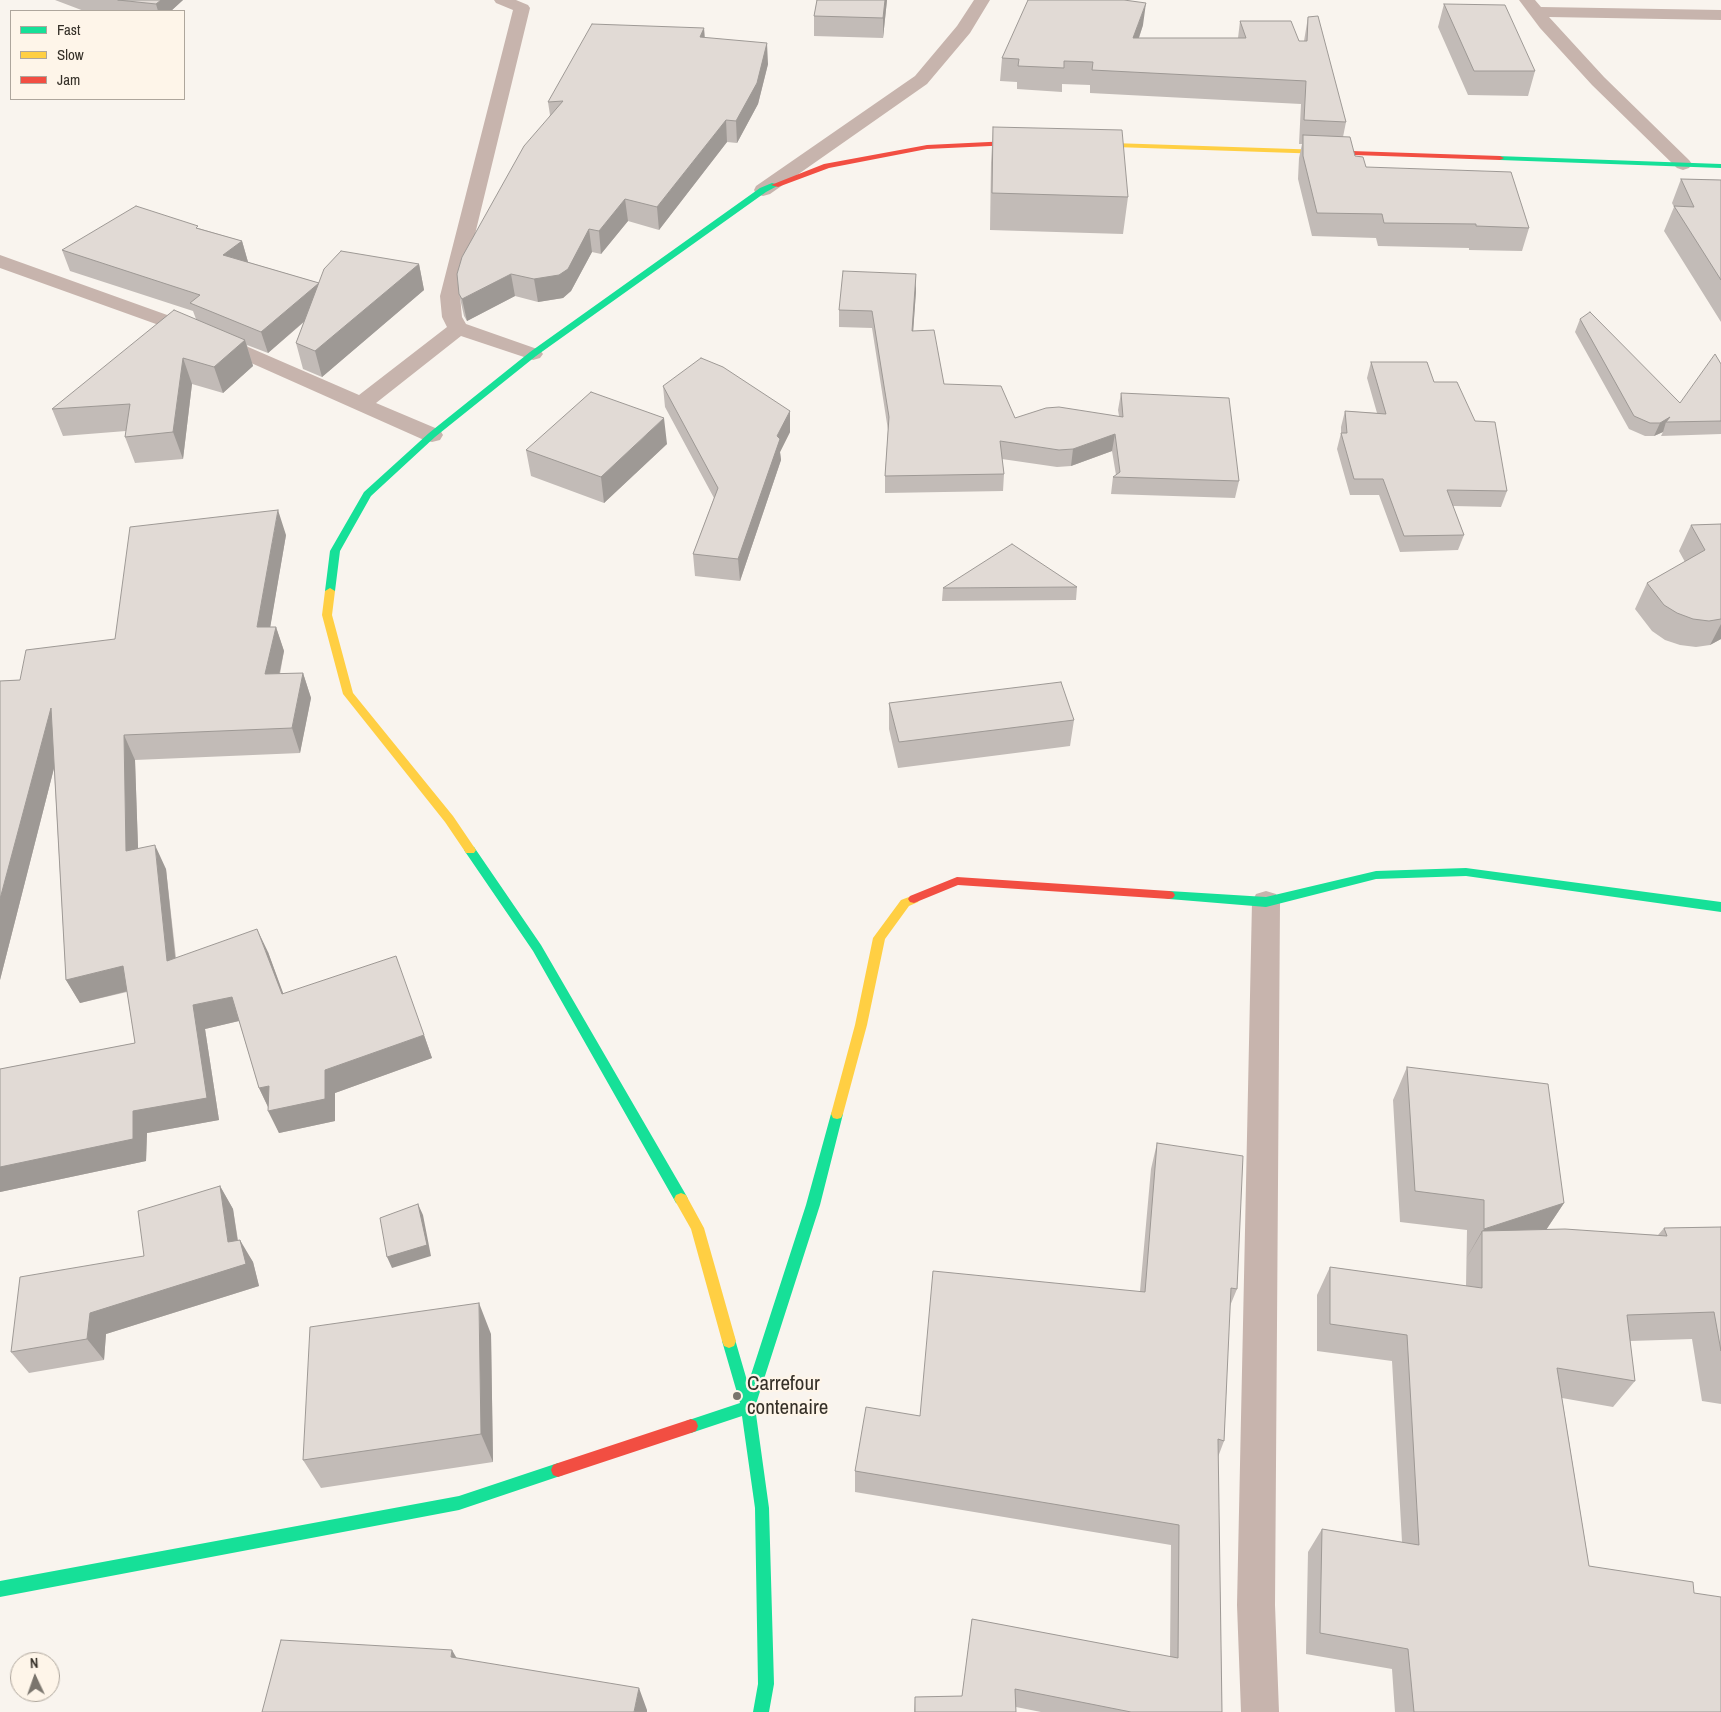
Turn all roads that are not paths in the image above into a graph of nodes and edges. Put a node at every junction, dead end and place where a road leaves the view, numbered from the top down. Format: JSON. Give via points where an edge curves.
{"nodes":[{"id":1,"x":502,"y":0,"type":"edge"},
{"id":2,"x":982,"y":0,"type":"edge"},
{"id":3,"x":528,"y":4,"type":"edge"},
{"id":4,"x":1532,"y":6,"type":"edge"},
{"id":5,"x":1721,"y":15,"type":"edge"},
{"id":6,"x":1045,"y":142,"type":"edge"},
{"id":7,"x":1075,"y":143,"type":"edge"},
{"id":8,"x":1683,"y":164,"type":"junction"},
{"id":9,"x":1721,"y":166,"type":"edge"},
{"id":10,"x":762,"y":190,"type":"junction"},
{"id":11,"x":0,"y":261,"type":"edge"},
{"id":12,"x":458,"y":328,"type":"junction"},
{"id":13,"x":533,"y":354,"type":"junction"},
{"id":14,"x":360,"y":404,"type":"junction"},
{"id":15,"x":432,"y":435,"type":"junction"},
{"id":16,"x":1266,"y":902,"type":"junction"},
{"id":17,"x":1721,"y":907,"type":"edge"},
{"id":18,"x":748,"y":1407,"type":"junction"},
{"id":19,"x":0,"y":1588,"type":"edge"},
{"id":20,"x":761,"y":1712,"type":"edge"},
{"id":21,"x":1260,"y":1712,"type":"edge"}],
"edges":[{"from":1,"to":3,"type":"street"},
{"from":2,"to":10,"type":"street","via":[[964,29],[921,80]]},
{"from":3,"to":12,"type":"street","via":[[450,296],[452,317]]},
{"from":4,"to":5,"type":"street"},
{"from":4,"to":8,"type":"street","via":[[1598,81]]},
{"from":6,"to":10,"type":"street","via":[[927,147],[827,166]]},
{"from":7,"to":8,"type":"street"},
{"from":8,"to":9,"type":"street"},
{"from":10,"to":13,"type":"street"},
{"from":11,"to":14,"type":"street","via":[[202,334]]},
{"from":12,"to":13,"type":"street"},
{"from":12,"to":14,"type":"street"},
{"from":13,"to":15,"type":"street"},
{"from":14,"to":15,"type":"street"},
{"from":15,"to":18,"type":"street","via":[[367,494],[335,551],[326,615],[348,694],[449,819],[537,948],[696,1228]]},
{"from":16,"to":17,"type":"street","via":[[1376,876],[1466,872]]},
{"from":16,"to":18,"type":"street","via":[[957,881],[905,903],[879,938],[861,1025],[814,1205]]},
{"from":16,"to":21,"type":"street","via":[[1256,1605]]},
{"from":18,"to":19,"type":"street","via":[[459,1503]]},
{"from":18,"to":20,"type":"street","via":[[762,1508],[766,1684]]}]}
